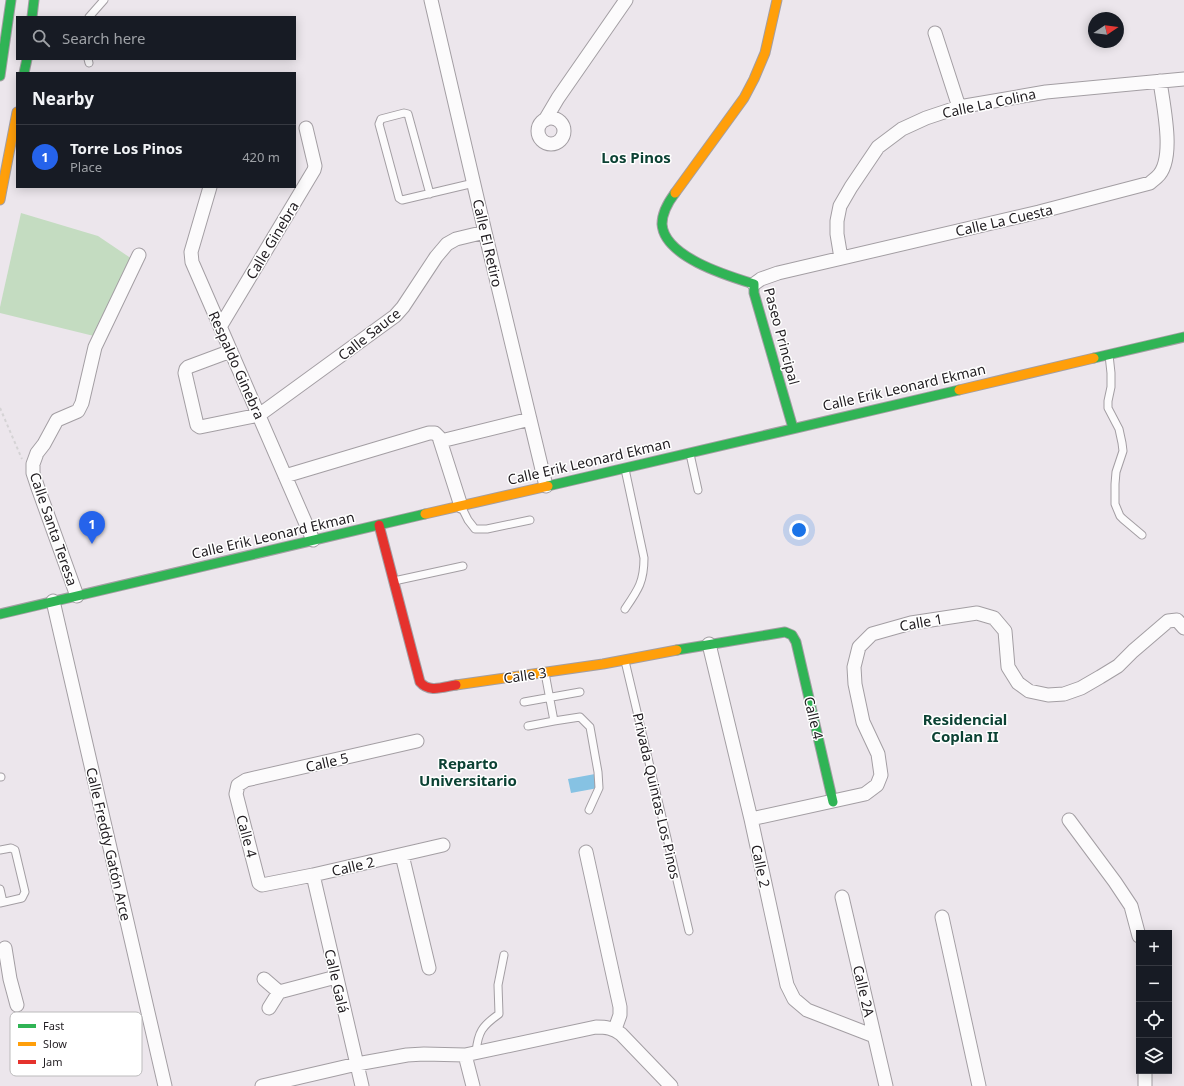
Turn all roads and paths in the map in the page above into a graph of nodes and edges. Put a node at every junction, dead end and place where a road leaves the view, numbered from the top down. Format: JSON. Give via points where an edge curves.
{"nodes":[{"id":1,"x":34,"y":0,"type":"edge"},
{"id":2,"x":104,"y":0,"type":"edge"},
{"id":3,"x":432,"y":0,"type":"edge"},
{"id":4,"x":626,"y":0,"type":"edge"},
{"id":5,"x":777,"y":0,"type":"edge"},
{"id":6,"x":14,"y":2,"type":"edge"},
{"id":7,"x":32,"y":16,"type":"edge"},
{"id":8,"x":90,"y":16,"type":"edge"},
{"id":9,"x":935,"y":34,"type":"dead end"},
{"id":10,"x":27,"y":60,"type":"edge"},
{"id":11,"x":24,"y":72,"type":"edge"},
{"id":12,"x":0,"y":76,"type":"edge"},
{"id":13,"x":1184,"y":79,"type":"edge"},
{"id":14,"x":1160,"y":82,"type":"junction"},
{"id":15,"x":959,"y":107,"type":"junction"},
{"id":16,"x":16,"y":117,"type":"edge"},
{"id":17,"x":545,"y":120,"type":"dead end"},
{"id":18,"x":306,"y":128,"type":"dead end"},
{"id":19,"x":474,"y":184,"type":"junction"},
{"id":20,"x":210,"y":188,"type":"edge"},
{"id":21,"x":430,"y":194,"type":"junction"},
{"id":22,"x":0,"y":200,"type":"edge"},
{"id":23,"x":485,"y":232,"type":"junction"},
{"id":24,"x":139,"y":255,"type":"dead end"},
{"id":25,"x":841,"y":258,"type":"junction"},
{"id":26,"x":754,"y":284,"type":"junction"},
{"id":27,"x":220,"y":327,"type":"junction"},
{"id":28,"x":1184,"y":337,"type":"edge"},
{"id":29,"x":231,"y":351,"type":"junction"},
{"id":30,"x":1109,"y":354,"type":"junction"},
{"id":31,"x":0,"y":408,"type":"edge"},
{"id":32,"x":259,"y":415,"type":"junction"},
{"id":33,"x":530,"y":419,"type":"junction"},
{"id":34,"x":793,"y":428,"type":"junction"},
{"id":35,"x":438,"y":437,"type":"junction"},
{"id":36,"x":689,"y":452,"type":"junction"},
{"id":37,"x":23,"y":461,"type":"dead end"},
{"id":38,"x":624,"y":467,"type":"junction"},
{"id":39,"x":285,"y":476,"type":"junction"},
{"id":40,"x":546,"y":486,"type":"junction"},
{"id":41,"x":698,"y":490,"type":"dead end"},
{"id":42,"x":461,"y":506,"type":"junction"},
{"id":43,"x":530,"y":520,"type":"dead end"},
{"id":44,"x":379,"y":526,"type":"junction"},
{"id":45,"x":1142,"y":535,"type":"dead end"},
{"id":46,"x":313,"y":540,"type":"junction"},
{"id":47,"x":463,"y":566,"type":"dead end"},
{"id":48,"x":394,"y":581,"type":"junction"},
{"id":49,"x":77,"y":596,"type":"junction"},
{"id":50,"x":53,"y":601,"type":"junction"},
{"id":51,"x":625,"y":609,"type":"dead end"},
{"id":52,"x":0,"y":614,"type":"edge"},
{"id":53,"x":1184,"y":628,"type":"edge"},
{"id":54,"x":792,"y":635,"type":"joint"},
{"id":55,"x":709,"y":644,"type":"junction"},
{"id":56,"x":624,"y":660,"type":"junction"},
{"id":57,"x":545,"y":673,"type":"junction"},
{"id":58,"x":580,"y":692,"type":"dead end"},
{"id":59,"x":549,"y":698,"type":"junction"},
{"id":60,"x":524,"y":702,"type":"dead end"},
{"id":61,"x":554,"y":721,"type":"junction"},
{"id":62,"x":528,"y":726,"type":"dead end"},
{"id":63,"x":417,"y":741,"type":"dead end"},
{"id":64,"x":238,"y":785,"type":"joint"},
{"id":65,"x":832,"y":802,"type":"junction"},
{"id":66,"x":590,"y":810,"type":"dead end"},
{"id":67,"x":752,"y":819,"type":"junction"},
{"id":68,"x":1069,"y":820,"type":"dead end"},
{"id":69,"x":443,"y":845,"type":"dead end"},
{"id":70,"x":0,"y":850,"type":"edge"},
{"id":71,"x":586,"y":852,"type":"dead end"},
{"id":72,"x":402,"y":855,"type":"junction"},
{"id":73,"x":313,"y":875,"type":"junction"},
{"id":74,"x":262,"y":885,"type":"joint"},
{"id":75,"x":0,"y":889,"type":"edge"},
{"id":76,"x":842,"y":897,"type":"dead end"},
{"id":77,"x":2,"y":903,"type":"edge"},
{"id":78,"x":942,"y":917,"type":"dead end"},
{"id":79,"x":1138,"y":930,"type":"edge"},
{"id":80,"x":689,"y":931,"type":"dead end"},
{"id":81,"x":5,"y":948,"type":"dead end"},
{"id":82,"x":504,"y":955,"type":"dead end"},
{"id":83,"x":429,"y":968,"type":"dead end"},
{"id":84,"x":336,"y":977,"type":"junction"},
{"id":85,"x":264,"y":979,"type":"dead end"},
{"id":86,"x":5,"y":980,"type":"edge"},
{"id":87,"x":279,"y":992,"type":"junction"},
{"id":88,"x":17,"y":1005,"type":"dead end"},
{"id":89,"x":269,"y":1008,"type":"dead end"},
{"id":90,"x":615,"y":1029,"type":"junction"},
{"id":91,"x":874,"y":1036,"type":"junction"},
{"id":92,"x":471,"y":1054,"type":"junction"},
{"id":93,"x":357,"y":1064,"type":"junction"},
{"id":94,"x":1145,"y":1074,"type":"edge"},
{"id":95,"x":165,"y":1086,"type":"edge"},
{"id":96,"x":262,"y":1086,"type":"edge"},
{"id":97,"x":362,"y":1086,"type":"edge"},
{"id":98,"x":473,"y":1086,"type":"edge"},
{"id":99,"x":671,"y":1086,"type":"edge"},
{"id":100,"x":886,"y":1086,"type":"edge"},
{"id":101,"x":979,"y":1086,"type":"edge"},
{"id":102,"x":1145,"y":1086,"type":"edge"}],
"edges":[{"from":1,"to":7,"type":"street"},
{"from":2,"to":8,"type":"lane"},
{"from":3,"to":19,"type":"street","name":"Calle El Retiro"},
{"from":4,"to":17,"type":"street"},
{"from":5,"to":26,"type":"street","name":"Paseo Principal","via":[[765,53],[744,98],[670,200],[663,214],[662,228],[666,238],[676,249],[702,264]]},
{"from":6,"to":12,"type":"street"},
{"from":9,"to":15,"type":"street"},
{"from":10,"to":11,"type":"street"},
{"from":13,"to":14,"type":"street","name":"Calle La Colina"},
{"from":14,"to":15,"type":"street","name":"Calle La Colina","via":[[1046,92]]},
{"from":14,"to":25,"type":"street","name":"Calle La Cuesta","via":[[1168,146],[1162,170],[1150,183],[1039,212]]},
{"from":15,"to":25,"type":"street","name":"Calle La Colina","via":[[902,129],[878,147],[840,206],[837,234]]},
{"from":16,"to":22,"type":"street"},
{"from":18,"to":27,"type":"street","name":"Calle Ginebra","via":[[314,170]]},
{"from":19,"to":21,"type":"lane"},
{"from":19,"to":23,"type":"street","name":"Calle El Retiro"},
{"from":20,"to":27,"type":"street","name":"Respaldo Ginebra","via":[[191,257]]},
{"from":21,"to":21,"type":"lane","via":[[402,200],[399,198],[379,124],[381,119],[404,112],[408,114]]},
{"from":23,"to":32,"type":"street","name":"Calle Sauce","via":[[447,244],[395,316]]},
{"from":23,"to":33,"type":"street","name":"Calle El Retiro"},
{"from":24,"to":49,"type":"street","name":"Calle Santa Teresa","via":[[95,347],[78,411],[57,420],[33,464],[33,473]]},
{"from":25,"to":26,"type":"street","name":"Calle La Cuesta","via":[[778,273]]},
{"from":26,"to":34,"type":"street","name":"Paseo Principal","via":[[754,293]]},
{"from":27,"to":29,"type":"street","name":"Respaldo Ginebra"},
{"from":28,"to":30,"type":"street","name":"Calle Erik Leonard Ekman"},
{"from":29,"to":32,"type":"street","name":"Respaldo Ginebra"},
{"from":29,"to":32,"type":"street","via":[[186,369],[197,425],[203,427]]},
{"from":30,"to":34,"type":"street","name":"Calle Erik Leonard Ekman"},
{"from":30,"to":45,"type":"lane","via":[[1111,387],[1108,408],[1118,430],[1123,451],[1116,472],[1115,504],[1120,516]]},
{"from":31,"to":37,"type":"path"},
{"from":32,"to":39,"type":"street","name":"Respaldo Ginebra"},
{"from":33,"to":35,"type":"street"},
{"from":33,"to":40,"type":"street","name":"Calle El Retiro"},
{"from":34,"to":36,"type":"street","name":"Calle Erik Leonard Ekman"},
{"from":35,"to":39,"type":"street","via":[[429,433]]},
{"from":35,"to":42,"type":"street"},
{"from":36,"to":38,"type":"street","name":"Calle Erik Leonard Ekman"},
{"from":36,"to":41,"type":"lane"},
{"from":38,"to":40,"type":"street","name":"Calle Erik Leonard Ekman"},
{"from":38,"to":51,"type":"lane","via":[[644,558],[644,572],[639,589]]},
{"from":39,"to":46,"type":"street","name":"Respaldo Ginebra"},
{"from":40,"to":42,"type":"street","name":"Calle Erik Leonard Ekman"},
{"from":42,"to":43,"type":"lane","via":[[475,529],[488,529]]},
{"from":42,"to":44,"type":"street","name":"Calle Erik Leonard Ekman"},
{"from":44,"to":46,"type":"street","name":"Calle Erik Leonard Ekman"},
{"from":44,"to":48,"type":"street","name":"Calle 3"},
{"from":46,"to":49,"type":"street","name":"Calle Erik Leonard Ekman"},
{"from":47,"to":48,"type":"lane"},
{"from":48,"to":57,"type":"street","name":"Calle 3","via":[[420,682],[424,687],[430,689]]},
{"from":49,"to":50,"type":"street","name":"Calle Erik Leonard Ekman"},
{"from":50,"to":52,"type":"street","name":"Calle Erik Leonard Ekman"},
{"from":50,"to":95,"type":"street","name":"Calle Freddy Gatón Arce"},
{"from":53,"to":65,"type":"street","name":"Calle 1","via":[[1178,620],[1168,621],[1118,666],[1081,688],[1064,694],[1048,695],[1029,691],[1018,683],[1008,667],[1005,631],[994,618],[977,613],[911,623],[872,634],[859,647],[854,667],[863,722],[878,754],[881,775],[877,785],[865,794]]},
{"from":54,"to":55,"type":"street","name":"Calle 3","via":[[785,632]]},
{"from":54,"to":65,"type":"street","name":"Calle 4","via":[[796,642]]},
{"from":55,"to":56,"type":"street","name":"Calle 3"},
{"from":55,"to":67,"type":"street","name":"Calle 2"},
{"from":56,"to":57,"type":"street","name":"Calle 3"},
{"from":56,"to":80,"type":"lane","name":"Privada Quintas Los Pinos"},
{"from":57,"to":59,"type":"lane"},
{"from":58,"to":59,"type":"lane"},
{"from":59,"to":60,"type":"lane"},
{"from":59,"to":61,"type":"lane"},
{"from":61,"to":62,"type":"lane"},
{"from":61,"to":66,"type":"lane","via":[[580,717],[590,727],[599,783]]},
{"from":63,"to":64,"type":"street","name":"Calle 5","via":[[246,780]]},
{"from":64,"to":74,"type":"street","name":"Calle 4","via":[[236,794],[259,883]]},
{"from":65,"to":67,"type":"street","name":"Calle 1"},
{"from":67,"to":91,"type":"street","name":"Calle 2","via":[[787,985],[794,999],[807,1010]]},
{"from":68,"to":79,"type":"street","via":[[1132,906]]},
{"from":69,"to":72,"type":"street","name":"Calle 2"},
{"from":70,"to":77,"type":"lane","via":[[15,850],[25,892],[22,898]]},
{"from":71,"to":90,"type":"street","via":[[620,1007]]},
{"from":72,"to":73,"type":"street","name":"Calle 2"},
{"from":72,"to":83,"type":"street"},
{"from":73,"to":74,"type":"street","name":"Calle 2"},
{"from":73,"to":84,"type":"street","name":"Calle Galá"},
{"from":75,"to":77,"type":"lane"},
{"from":76,"to":91,"type":"street","name":"Calle 2A"},
{"from":78,"to":101,"type":"street"},
{"from":81,"to":86,"type":"street"},
{"from":82,"to":92,"type":"lane","via":[[498,985],[499,1014],[481,1031]]},
{"from":84,"to":87,"type":"street"},
{"from":84,"to":93,"type":"street","name":"Calle Galá"},
{"from":85,"to":87,"type":"street"},
{"from":86,"to":88,"type":"street"},
{"from":87,"to":89,"type":"street"},
{"from":90,"to":92,"type":"street","via":[[596,1027]]},
{"from":90,"to":99,"type":"street"},
{"from":91,"to":100,"type":"street","name":"Calle 2A"},
{"from":92,"to":93,"type":"street","via":[[407,1055]]},
{"from":92,"to":98,"type":"street"},
{"from":93,"to":96,"type":"street"},
{"from":93,"to":97,"type":"street","name":"Calle Galá"},
{"from":94,"to":102,"type":"street"}]}
